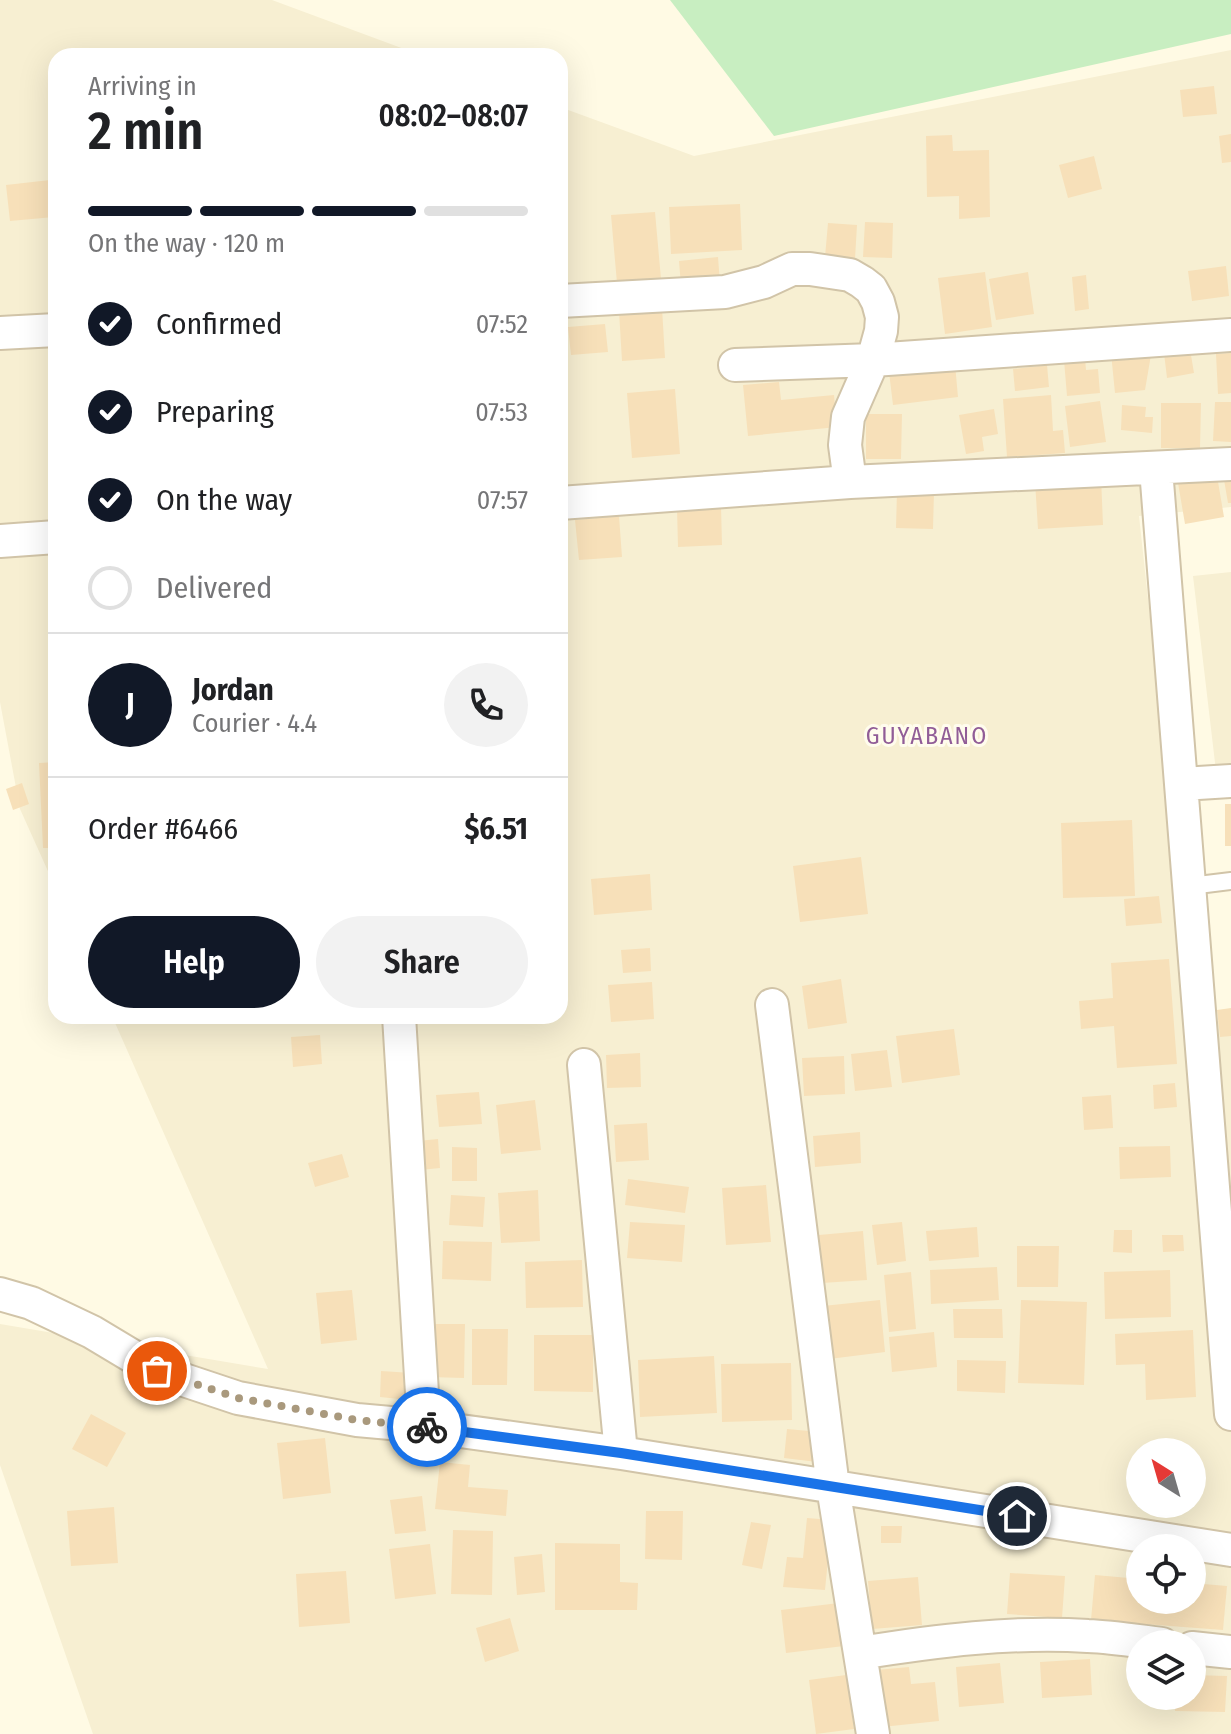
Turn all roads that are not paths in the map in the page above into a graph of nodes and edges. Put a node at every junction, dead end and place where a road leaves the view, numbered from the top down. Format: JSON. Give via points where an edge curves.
{"nodes":[{"id":1,"x":568,"y":301,"type":"edge"},
{"id":2,"x":48,"y":330,"type":"edge"},
{"id":3,"x":0,"y":333,"type":"edge"},
{"id":4,"x":1231,"y":335,"type":"edge"},
{"id":5,"x":873,"y":360,"type":"junction"},
{"id":6,"x":735,"y":365,"type":"dead end"},
{"id":7,"x":1231,"y":464,"type":"edge"},
{"id":8,"x":1156,"y":469,"type":"junction"},
{"id":9,"x":850,"y":482,"type":"junction"},
{"id":10,"x":568,"y":502,"type":"edge"},
{"id":11,"x":48,"y":538,"type":"edge"},
{"id":12,"x":0,"y":541,"type":"edge"},
{"id":13,"x":1231,"y":781,"type":"edge"},
{"id":14,"x":1182,"y":784,"type":"junction"},
{"id":15,"x":1231,"y":881,"type":"edge"},
{"id":16,"x":1190,"y":886,"type":"junction"},
{"id":17,"x":772,"y":1005,"type":"dead end"},
{"id":18,"x":399,"y":1024,"type":"edge"},
{"id":19,"x":584,"y":1065,"type":"dead end"},
{"id":20,"x":0,"y":1294,"type":"edge"},
{"id":21,"x":1231,"y":1414,"type":"edge"},
{"id":22,"x":424,"y":1426,"type":"junction"},
{"id":23,"x":621,"y":1453,"type":"junction"},
{"id":24,"x":833,"y":1487,"type":"junction"},
{"id":25,"x":1231,"y":1550,"type":"edge"},
{"id":26,"x":1126,"y":1640,"type":"edge"},
{"id":27,"x":1206,"y":1649,"type":"edge"},
{"id":28,"x":1231,"y":1652,"type":"edge"},
{"id":29,"x":860,"y":1653,"type":"junction"},
{"id":30,"x":873,"y":1734,"type":"edge"}],
"edges":[{"from":1,"to":5,"type":"street","via":[[725,292],[792,269],[850,275],[871,289],[878,302],[881,331]]},
{"from":2,"to":3,"type":"street"},
{"from":4,"to":5,"type":"street"},
{"from":5,"to":6,"type":"street"},
{"from":5,"to":9,"type":"street","via":[[848,417]]},
{"from":7,"to":8,"type":"street"},
{"from":8,"to":9,"type":"street"},
{"from":8,"to":14,"type":"street"},
{"from":9,"to":10,"type":"street"},
{"from":11,"to":12,"type":"street"},
{"from":13,"to":14,"type":"street"},
{"from":14,"to":16,"type":"street"},
{"from":15,"to":16,"type":"lane"},
{"from":16,"to":21,"type":"street"},
{"from":17,"to":24,"type":"street"},
{"from":18,"to":22,"type":"street"},
{"from":19,"to":23,"type":"street"},
{"from":20,"to":22,"type":"street","via":[[92,1332],[157,1371],[216,1391],[357,1420]]},
{"from":22,"to":23,"type":"street"},
{"from":23,"to":24,"type":"street"},
{"from":24,"to":25,"type":"street"},
{"from":24,"to":29,"type":"street"},
{"from":26,"to":29,"type":"street","via":[[1055,1635]]},
{"from":27,"to":28,"type":"street"},
{"from":29,"to":30,"type":"street"}]}
